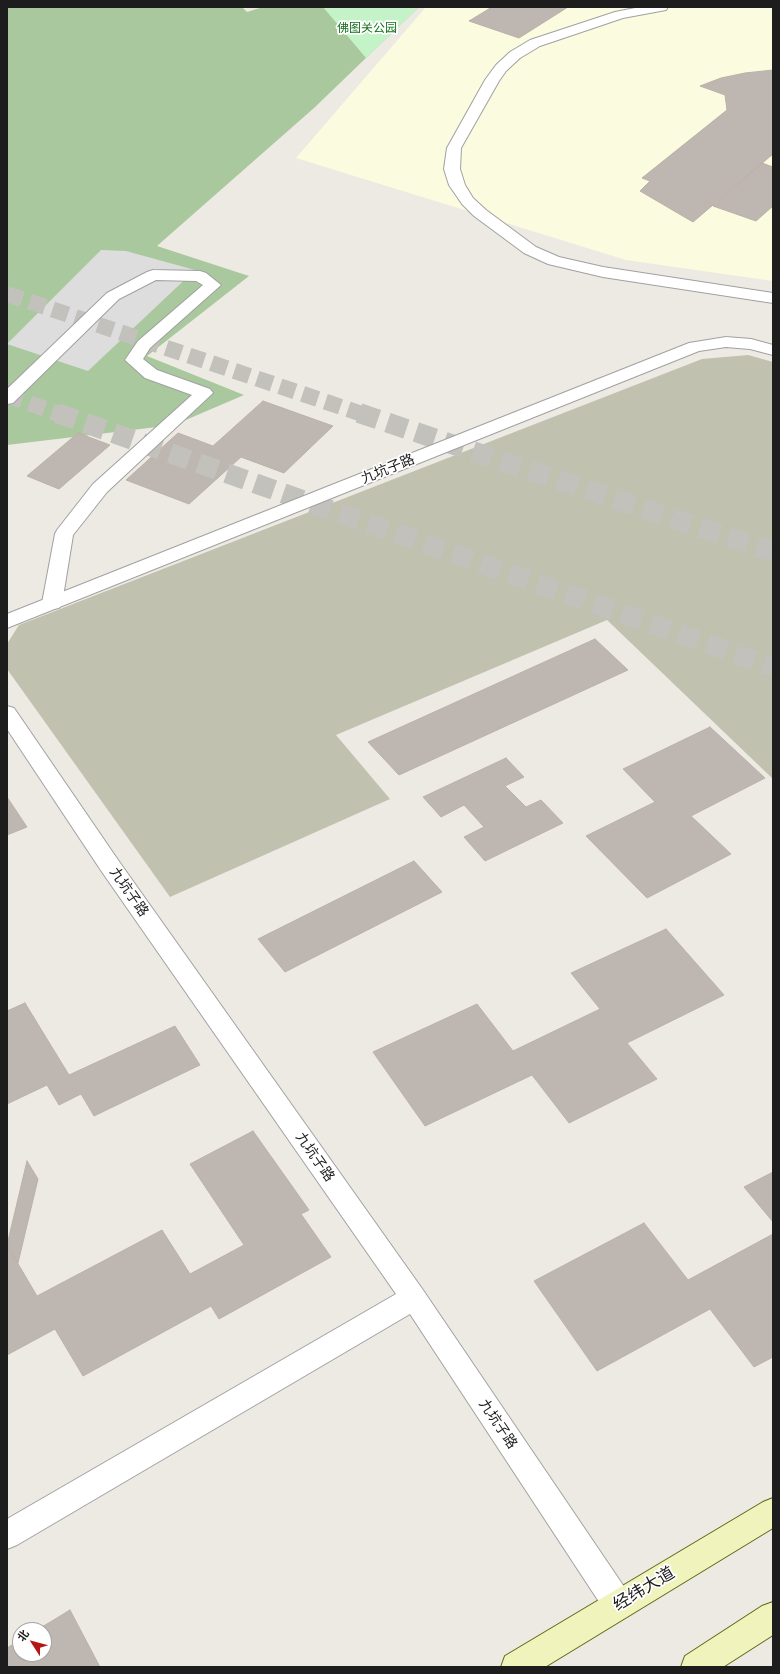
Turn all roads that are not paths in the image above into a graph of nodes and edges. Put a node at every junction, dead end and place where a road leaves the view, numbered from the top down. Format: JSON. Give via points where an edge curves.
{"nodes":[{"id":1,"x":661,"y":7,"type":"edge"},
{"id":2,"x":773,"y":298,"type":"edge"},
{"id":3,"x":773,"y":350,"type":"edge"},
{"id":4,"x":7,"y":399,"type":"edge"},
{"id":5,"x":52,"y":603,"type":"junction"},
{"id":6,"x":7,"y":620,"type":"edge"},
{"id":7,"x":7,"y":713,"type":"edge"},
{"id":8,"x":16,"y":745,"type":"edge"},
{"id":9,"x":414,"y":1298,"type":"junction"},
{"id":10,"x":773,"y":1512,"type":"edge"},
{"id":11,"x":7,"y":1535,"type":"edge"},
{"id":12,"x":618,"y":1604,"type":"junction"},
{"id":13,"x":773,"y":1617,"type":"edge"},
{"id":14,"x":516,"y":1667,"type":"edge"},
{"id":15,"x":696,"y":1667,"type":"edge"}],
"edges":[{"from":1,"to":2,"type":"street","via":[[620,15],[535,43],[515,54],[492,80],[454,148],[452,169],[458,185],[467,201],[480,214],[530,250],[554,261],[597,271]]},
{"from":3,"to":5,"type":"street","name":"九坑子路","via":[[751,344],[726,342],[695,347]]},
{"from":4,"to":5,"type":"street","via":[[113,296],[153,275],[200,276],[213,285],[144,345],[134,360],[151,374],[204,393],[100,488],[64,534]]},
{"from":5,"to":6,"type":"street","name":"九坑子路"},
{"from":7,"to":8,"type":"street","name":"九坑子路"},
{"from":8,"to":9,"type":"street","name":"九坑子路","via":[[110,866]]},
{"from":9,"to":11,"type":"street"},
{"from":9,"to":12,"type":"street","name":"九坑子路"},
{"from":10,"to":12,"type":"main road","name":"经纬大道"},
{"from":12,"to":14,"type":"main road","name":"经纬大道"},
{"from":13,"to":15,"type":"main road"}]}
